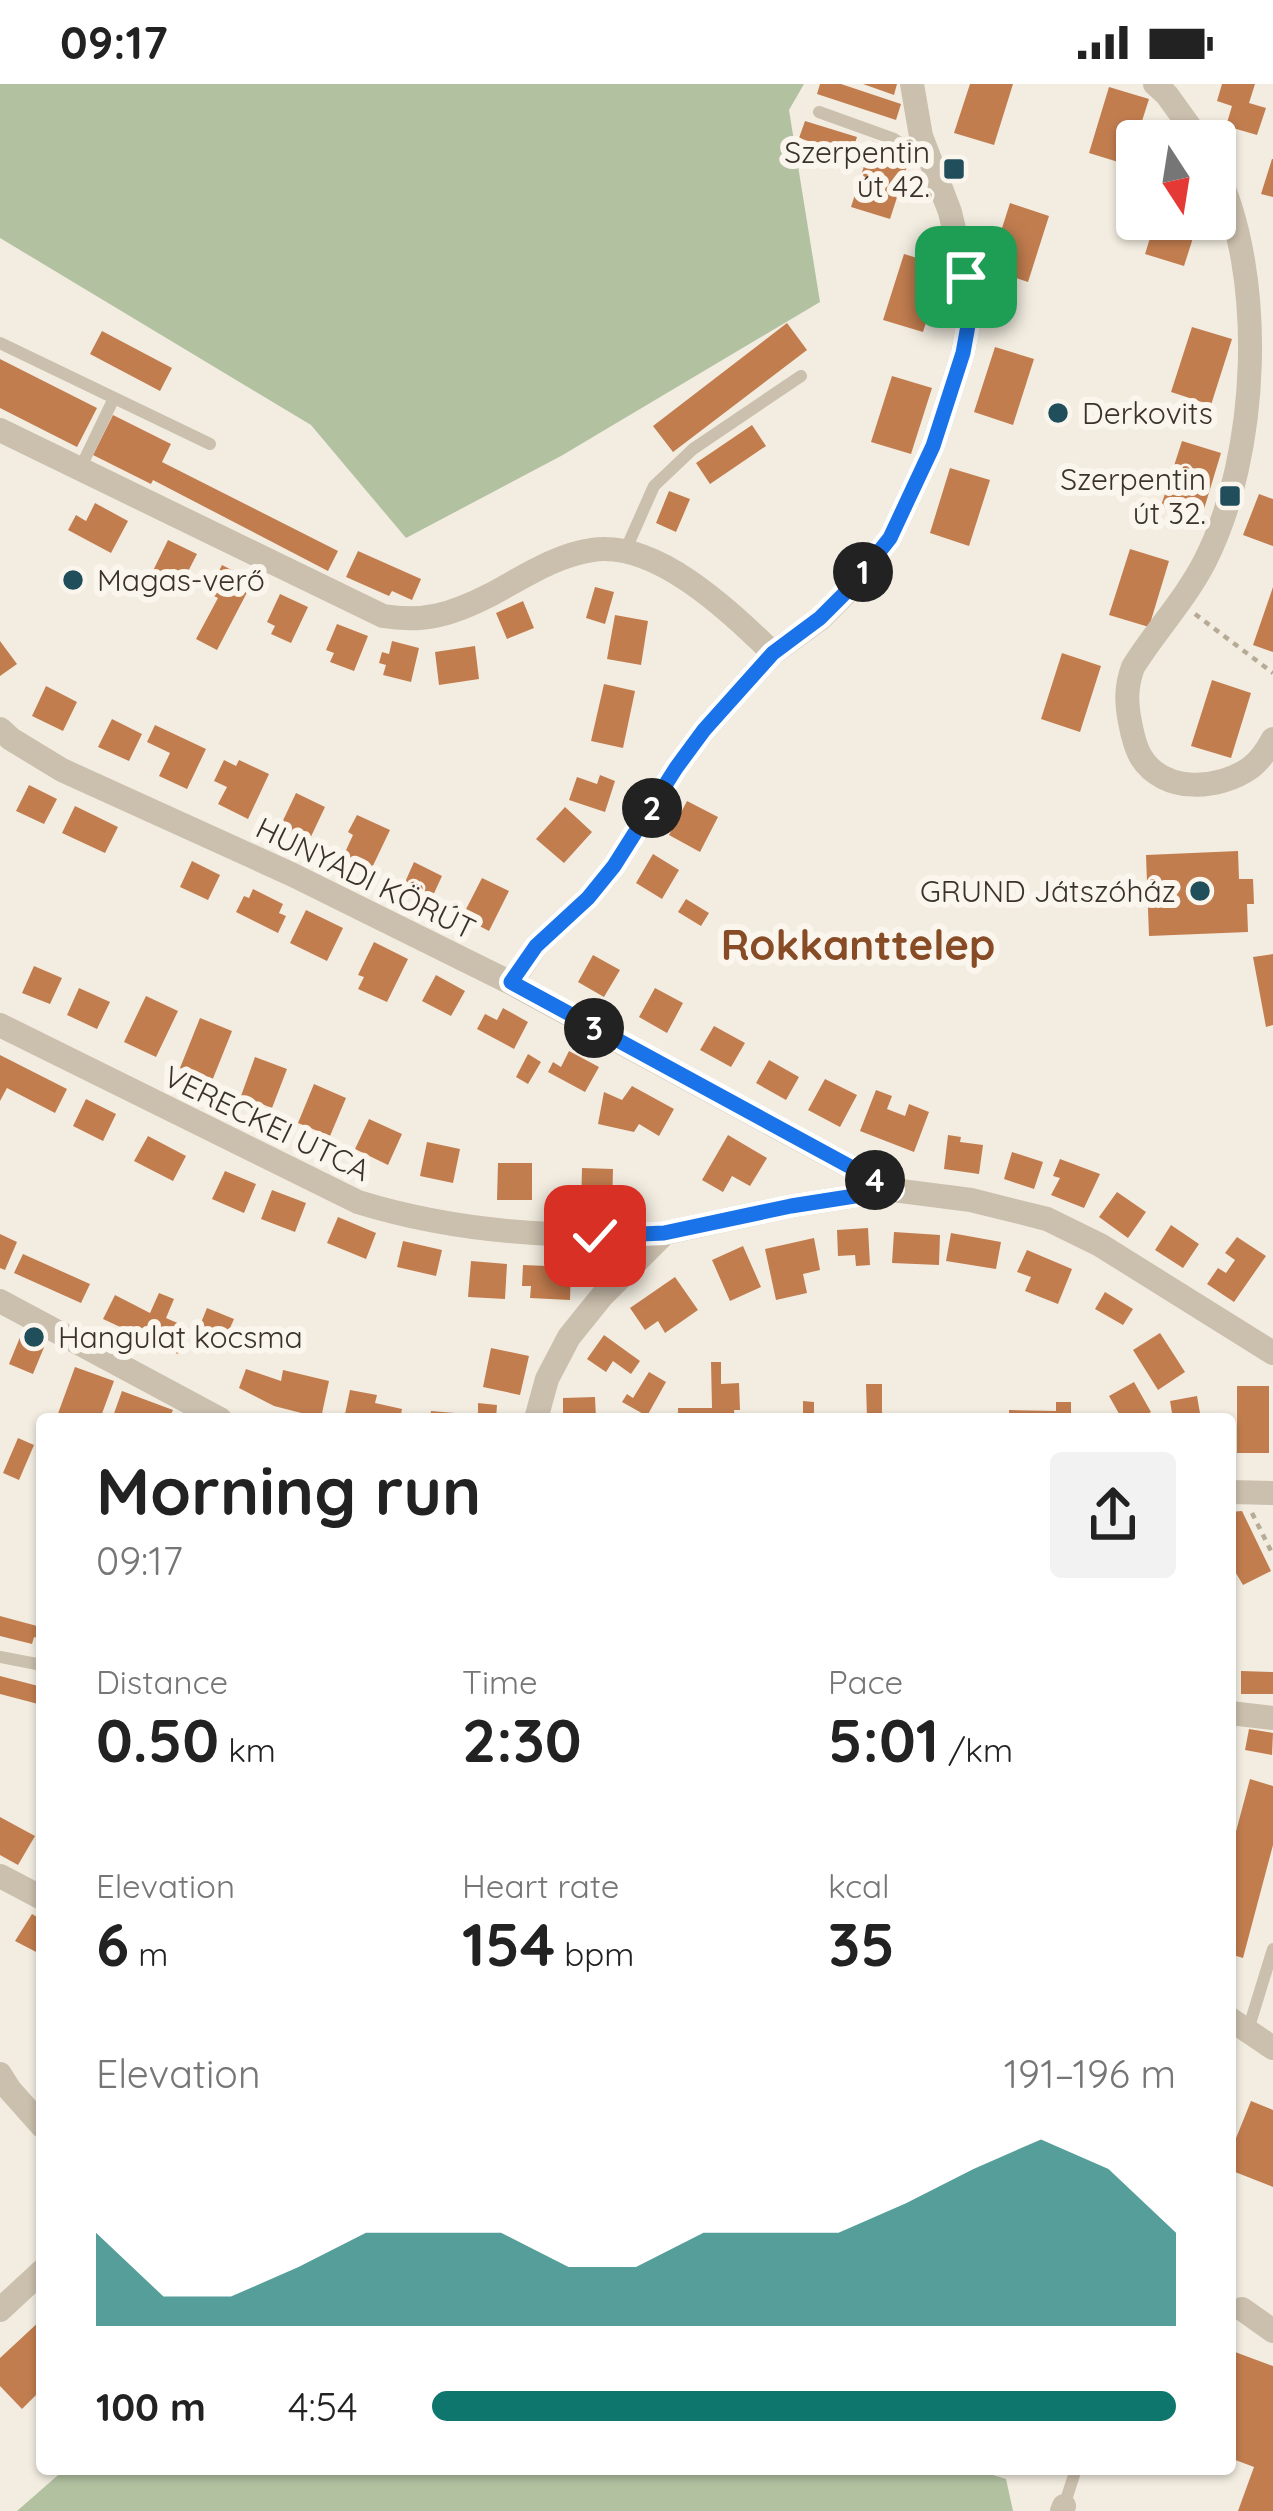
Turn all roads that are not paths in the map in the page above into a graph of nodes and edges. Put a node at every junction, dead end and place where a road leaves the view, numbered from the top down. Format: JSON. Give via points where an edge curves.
{"nodes":[{"id":1,"x":912,"y":84,"type":"edge"},
{"id":2,"x":1155,"y":84,"type":"edge"},
{"id":3,"x":819,"y":112,"type":"dead end"},
{"id":4,"x":1185,"y":120,"type":"edge"},
{"id":5,"x":922,"y":140,"type":"junction"},
{"id":6,"x":1236,"y":237,"type":"edge"},
{"id":7,"x":0,"y":343,"type":"edge"},
{"id":8,"x":801,"y":376,"type":"dead end"},
{"id":9,"x":114,"y":398,"type":"junction"},
{"id":10,"x":0,"y":430,"type":"edge"},
{"id":11,"x":210,"y":444,"type":"dead end"},
{"id":12,"x":80,"y":469,"type":"junction"},
{"id":13,"x":626,"y":549,"type":"junction"},
{"id":14,"x":773,"y":653,"type":"junction"},
{"id":15,"x":0,"y":729,"type":"edge"},
{"id":16,"x":1273,"y":739,"type":"edge"},
{"id":17,"x":511,"y":982,"type":"junction"},
{"id":18,"x":0,"y":1025,"type":"edge"},
{"id":19,"x":893,"y":1190,"type":"junction"},
{"id":20,"x":664,"y":1233,"type":"junction"},
{"id":21,"x":0,"y":1301,"type":"edge"},
{"id":22,"x":1273,"y":1353,"type":"edge"},
{"id":23,"x":209,"y":1413,"type":"edge"},
{"id":24,"x":538,"y":1413,"type":"edge"},
{"id":25,"x":1236,"y":1492,"type":"edge"},
{"id":26,"x":1273,"y":1492,"type":"edge"},
{"id":27,"x":0,"y":1657,"type":"edge"},
{"id":28,"x":36,"y":1663,"type":"edge"},
{"id":29,"x":1236,"y":1714,"type":"edge"},
{"id":30,"x":1273,"y":1718,"type":"edge"},
{"id":31,"x":0,"y":1876,"type":"edge"},
{"id":32,"x":36,"y":1895,"type":"edge"},
{"id":33,"x":1273,"y":1948,"type":"edge"},
{"id":34,"x":1239,"y":2025,"type":"edge"},
{"id":35,"x":1273,"y":2048,"type":"edge"},
{"id":36,"x":0,"y":2074,"type":"edge"},
{"id":37,"x":36,"y":2119,"type":"edge"},
{"id":38,"x":36,"y":2277,"type":"edge"},
{"id":39,"x":1236,"y":2307,"type":"edge"},
{"id":40,"x":0,"y":2310,"type":"edge"},
{"id":41,"x":1273,"y":2331,"type":"edge"},
{"id":42,"x":1074,"y":2475,"type":"edge"},
{"id":43,"x":1063,"y":2508,"type":"edge"}],
"edges":[{"from":1,"to":5,"type":"street"},
{"from":2,"to":4,"type":"street"},
{"from":3,"to":5,"type":"lane","via":[[907,146]]},
{"from":5,"to":14,"type":"street","via":[[970,298],[963,353],[933,446],[890,538],[820,618]]},
{"from":6,"to":16,"type":"street","via":[[1251,376],[1242,441],[1208,556],[1142,653],[1126,701],[1139,754],[1161,776],[1184,784],[1237,776]]},
{"from":7,"to":9,"type":"lane"},
{"from":8,"to":13,"type":"lane","via":[[693,449],[654,486]]},
{"from":9,"to":11,"type":"lane"},
{"from":9,"to":12,"type":"lane"},
{"from":10,"to":12,"type":"street"},
{"from":12,"to":13,"type":"street","via":[[383,616],[409,620],[476,602],[565,557]]},
{"from":13,"to":14,"type":"street","via":[[668,568]]},
{"from":14,"to":17,"type":"street","via":[[691,746],[602,880]]},
{"from":15,"to":17,"type":"street","name":"HUNYADI KÖRÚT","via":[[62,770]]},
{"from":17,"to":19,"type":"street","name":"HUNYADI KÖRÚT"},
{"from":18,"to":20,"type":"street","name":"VERECKEI UTCA","via":[[379,1209],[512,1232]]},
{"from":19,"to":20,"type":"street","name":"VERECKEI UTCA"},
{"from":19,"to":22,"type":"street","via":[[1047,1220]]},
{"from":20,"to":24,"type":"street","via":[[569,1336]]},
{"from":21,"to":23,"type":"street"},
{"from":25,"to":26,"type":"street"},
{"from":27,"to":28,"type":"lane"},
{"from":29,"to":30,"type":"street"},
{"from":31,"to":32,"type":"street"},
{"from":33,"to":34,"type":"lane"},
{"from":34,"to":35,"type":"street"},
{"from":36,"to":37,"type":"street"},
{"from":38,"to":40,"type":"street"},
{"from":39,"to":41,"type":"street"},
{"from":42,"to":43,"type":"lane"}]}
